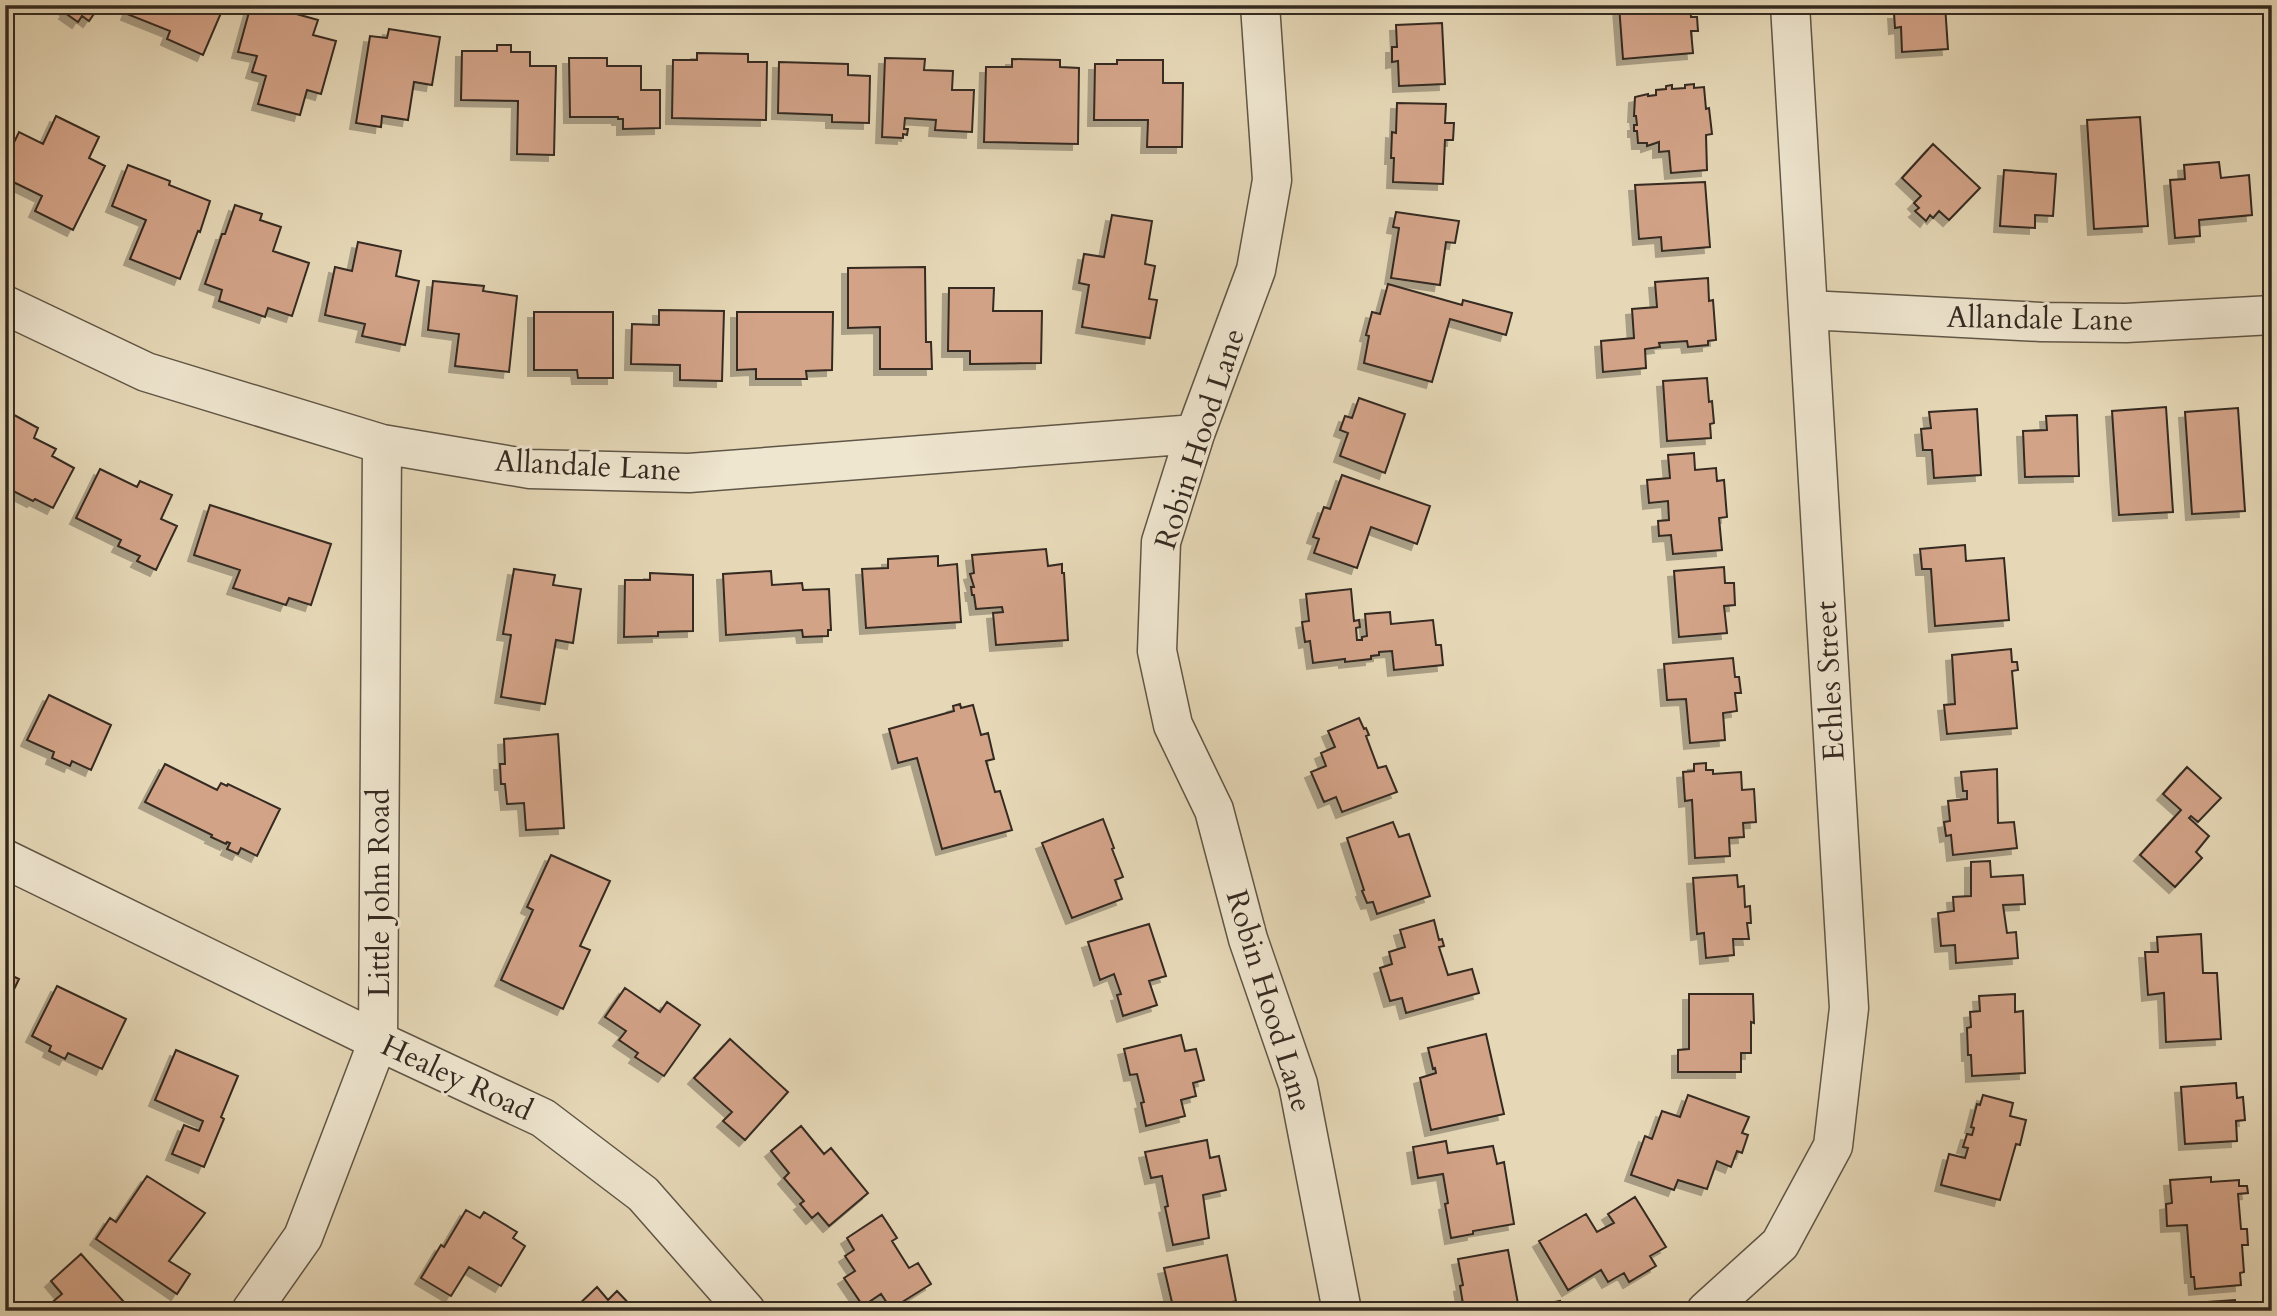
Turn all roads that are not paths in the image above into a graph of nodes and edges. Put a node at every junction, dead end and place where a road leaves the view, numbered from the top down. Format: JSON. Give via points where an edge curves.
{"nodes":[{"id":1,"x":1260,"y":5,"type":"edge"},
{"id":2,"x":1790,"y":5,"type":"edge"},
{"id":3,"x":5,"y":306,"type":"edge"},
{"id":4,"x":1808,"y":310,"type":"junction"},
{"id":5,"x":2272,"y":315,"type":"edge"},
{"id":6,"x":1195,"y":434,"type":"junction"},
{"id":7,"x":382,"y":444,"type":"junction"},
{"id":8,"x":5,"y":859,"type":"edge"},
{"id":9,"x":378,"y":1041,"type":"junction"},
{"id":10,"x":250,"y":1311,"type":"edge"},
{"id":11,"x":746,"y":1311,"type":"edge"},
{"id":12,"x":1342,"y":1311,"type":"edge"},
{"id":13,"x":1706,"y":1311,"type":"edge"}],
"edges":[{"from":1,"to":6,"type":"street","name":"Robin Hood Lane","via":[[1272,180],[1256,270]]},
{"from":2,"to":4,"type":"street","name":"Echles Street"},
{"from":3,"to":7,"type":"street","name":"Allandale Lane","via":[[146,372]]},
{"from":4,"to":5,"type":"street","name":"Allandale Lane","via":[[2126,323]]},
{"from":4,"to":13,"type":"street","name":"Echles Street","via":[[1849,1008],[1833,1146],[1780,1244]]},
{"from":6,"to":7,"type":"street","name":"Allandale Lane","via":[[689,473],[530,469]]},
{"from":6,"to":12,"type":"street","name":"Robin Hood Lane","via":[[1161,542],[1157,651],[1173,724],[1214,810],[1248,939],[1298,1084]]},
{"from":7,"to":9,"type":"street","name":"Little John Road"},
{"from":8,"to":9,"type":"street","name":"Healey Road"},
{"from":9,"to":10,"type":"street","name":"Little John Road","via":[[303,1237]]},
{"from":9,"to":11,"type":"street","name":"Healey Road","via":[[542,1118],[643,1194]]}]}
